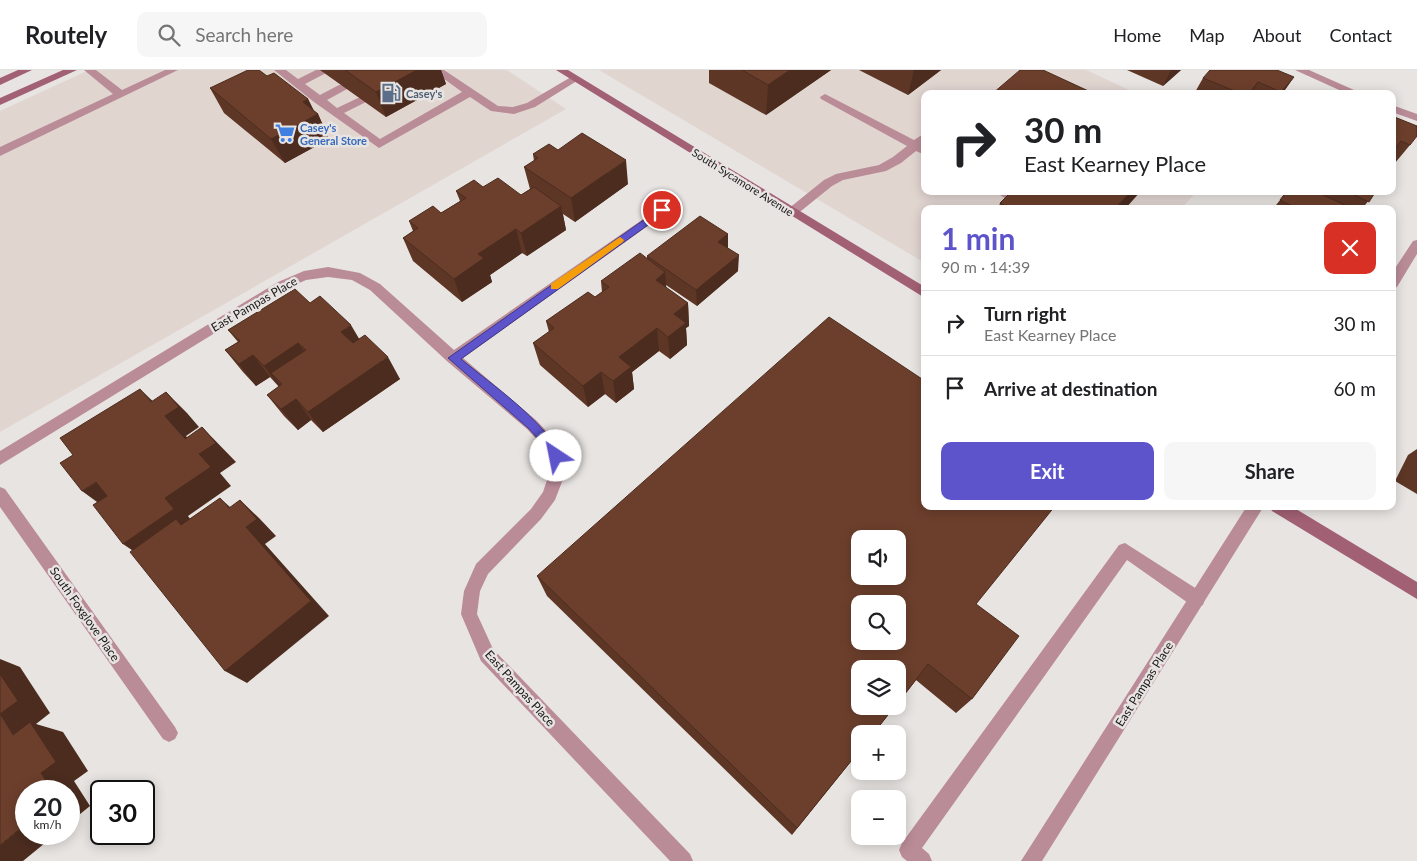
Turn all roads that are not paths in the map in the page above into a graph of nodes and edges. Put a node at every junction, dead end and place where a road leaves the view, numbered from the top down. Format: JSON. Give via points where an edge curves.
{"nodes":[{"id":1,"x":27,"y":70,"type":"edge"},
{"id":2,"x":72,"y":70,"type":"edge"},
{"id":3,"x":89,"y":70,"type":"edge"},
{"id":4,"x":173,"y":70,"type":"edge"},
{"id":5,"x":279,"y":70,"type":"edge"},
{"id":6,"x":437,"y":70,"type":"edge"},
{"id":7,"x":560,"y":70,"type":"edge"},
{"id":8,"x":1300,"y":70,"type":"edge"},
{"id":9,"x":322,"y":71,"type":"edge"},
{"id":10,"x":575,"y":79,"type":"junction"},
{"id":11,"x":0,"y":82,"type":"edge"},
{"id":12,"x":297,"y":84,"type":"junction"},
{"id":13,"x":344,"y":87,"type":"dead end"},
{"id":14,"x":1348,"y":90,"type":"edge"},
{"id":15,"x":470,"y":92,"type":"junction"},
{"id":16,"x":121,"y":95,"type":"junction"},
{"id":17,"x":825,"y":97,"type":"dead end"},
{"id":18,"x":318,"y":100,"type":"junction"},
{"id":19,"x":362,"y":100,"type":"edge"},
{"id":20,"x":0,"y":102,"type":"edge"},
{"id":21,"x":1396,"y":110,"type":"edge"},
{"id":22,"x":336,"y":113,"type":"junction"},
{"id":23,"x":1417,"y":118,"type":"edge"},
{"id":24,"x":920,"y":148,"type":"edge"},
{"id":25,"x":0,"y":152,"type":"edge"},
{"id":26,"x":1006,"y":195,"type":"edge"},
{"id":27,"x":1011,"y":198,"type":"edge"},
{"id":28,"x":662,"y":210,"type":"dead end"},
{"id":29,"x":792,"y":212,"type":"junction"},
{"id":30,"x":1417,"y":244,"type":"edge"},
{"id":31,"x":1396,"y":278,"type":"edge"},
{"id":32,"x":921,"y":291,"type":"edge"},
{"id":33,"x":453,"y":358,"type":"junction"},
{"id":34,"x":0,"y":459,"type":"edge"},
{"id":35,"x":0,"y":494,"type":"edge"},
{"id":36,"x":1254,"y":510,"type":"edge"},
{"id":37,"x":1284,"y":510,"type":"edge"},
{"id":38,"x":1417,"y":591,"type":"edge"},
{"id":39,"x":1198,"y":599,"type":"junction"},
{"id":40,"x":169,"y":733,"type":"dead end"},
{"id":41,"x":682,"y":861,"type":"edge"},
{"id":42,"x":922,"y":861,"type":"edge"},
{"id":43,"x":1031,"y":861,"type":"edge"}],
"edges":[{"from":1,"to":11,"type":"main road"},
{"from":2,"to":20,"type":"main road"},
{"from":3,"to":16,"type":"street"},
{"from":4,"to":16,"type":"street"},
{"from":5,"to":12,"type":"street"},
{"from":6,"to":15,"type":"street"},
{"from":7,"to":10,"type":"main road","name":"South Sycamore Avenue"},
{"from":8,"to":14,"type":"street"},
{"from":9,"to":12,"type":"street"},
{"from":10,"to":15,"type":"street","via":[[531,105],[514,111],[495,109]]},
{"from":10,"to":29,"type":"main road","name":"South Sycamore Avenue"},
{"from":12,"to":18,"type":"street"},
{"from":13,"to":18,"type":"street"},
{"from":15,"to":22,"type":"street","via":[[379,144]]},
{"from":16,"to":25,"type":"street"},
{"from":17,"to":24,"type":"street"},
{"from":18,"to":22,"type":"street"},
{"from":19,"to":22,"type":"street"},
{"from":21,"to":23,"type":"street"},
{"from":24,"to":29,"type":"street","via":[[882,168],[840,177]]},
{"from":26,"to":27,"type":"street"},
{"from":28,"to":33,"type":"street"},
{"from":29,"to":32,"type":"main road","name":"South Sycamore Avenue"},
{"from":30,"to":31,"type":"street"},
{"from":33,"to":34,"type":"street","name":"East Pampas Place","via":[[375,287],[355,276],[328,272],[304,276],[283,285]]},
{"from":33,"to":41,"type":"street","name":"East Pampas Place","via":[[532,425],[556,456],[557,474],[550,495],[536,514],[482,569],[472,591],[469,614],[476,634],[487,655]]},
{"from":35,"to":40,"type":"street","name":"South Foxglove Place"},
{"from":36,"to":39,"type":"street","name":"East Pampas Place"},
{"from":37,"to":38,"type":"main road"},
{"from":39,"to":42,"type":"street","via":[[1125,550],[909,850]]},
{"from":39,"to":43,"type":"street","name":"East Pampas Place"}]}
